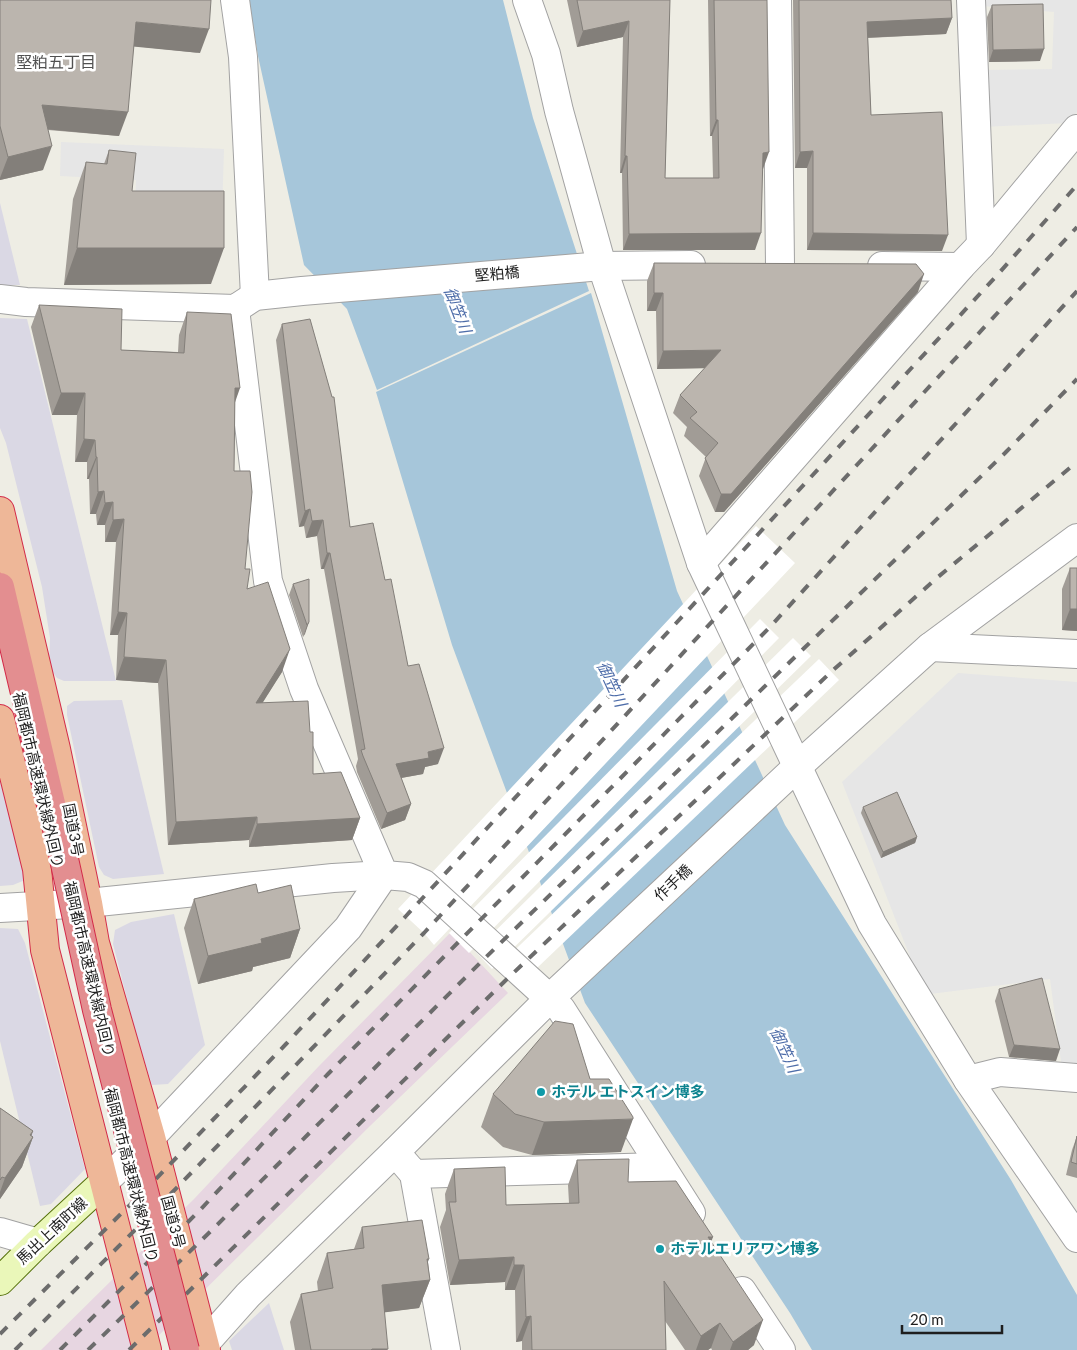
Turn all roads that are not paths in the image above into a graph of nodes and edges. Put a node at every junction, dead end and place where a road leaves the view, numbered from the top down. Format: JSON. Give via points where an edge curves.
{"nodes":[{"id":1,"x":235,"y":0,"type":"edge"},
{"id":2,"x":528,"y":0,"type":"edge"},
{"id":3,"x":777,"y":0,"type":"edge"},
{"id":4,"x":971,"y":0,"type":"edge"},
{"id":5,"x":1077,"y":129,"type":"edge"},
{"id":6,"x":981,"y":245,"type":"junction"},
{"id":7,"x":713,"y":265,"type":"edge"},
{"id":8,"x":751,"y":265,"type":"edge"},
{"id":9,"x":780,"y":265,"type":"junction"},
{"id":10,"x":808,"y":265,"type":"edge"},
{"id":11,"x":602,"y":266,"type":"junction"},
{"id":12,"x":856,"y":266,"type":"edge"},
{"id":13,"x":960,"y":267,"type":"junction"},
{"id":14,"x":0,"y":299,"type":"edge"},
{"id":15,"x":245,"y":302,"type":"junction"},
{"id":16,"x":0,"y":510,"type":"edge"},
{"id":17,"x":1077,"y":538,"type":"edge"},
{"id":18,"x":701,"y":563,"type":"junction"},
{"id":19,"x":0,"y":587,"type":"edge"},
{"id":20,"x":0,"y":618,"type":"edge"},
{"id":21,"x":930,"y":647,"type":"junction"},
{"id":22,"x":1077,"y":654,"type":"edge"},
{"id":23,"x":0,"y":719,"type":"edge"},
{"id":24,"x":5,"y":761,"type":"edge"},
{"id":25,"x":789,"y":774,"type":"junction"},
{"id":26,"x":384,"y":875,"type":"junction"},
{"id":27,"x":88,"y":903,"type":"junction"},
{"id":28,"x":40,"y":906,"type":"junction"},
{"id":29,"x":0,"y":908,"type":"edge"},
{"id":30,"x":559,"y":997,"type":"junction"},
{"id":31,"x":1077,"y":1078,"type":"edge"},
{"id":32,"x":968,"y":1080,"type":"junction"},
{"id":33,"x":151,"y":1136,"type":"junction"},
{"id":34,"x":396,"y":1152,"type":"junction"},
{"id":35,"x":660,"y":1167,"type":"junction"},
{"id":36,"x":414,"y":1174,"type":"junction"},
{"id":37,"x":104,"y":1182,"type":"junction"},
{"id":38,"x":0,"y":1232,"type":"edge"},
{"id":39,"x":704,"y":1233,"type":"edge"},
{"id":40,"x":1077,"y":1238,"type":"edge"},
{"id":41,"x":38,"y":1243,"type":"junction"},
{"id":42,"x":726,"y":1267,"type":"edge"},
{"id":43,"x":0,"y":1281,"type":"edge"},
{"id":44,"x":199,"y":1348,"type":"edge"},
{"id":45,"x":147,"y":1350,"type":"edge"},
{"id":46,"x":177,"y":1350,"type":"edge"},
{"id":47,"x":446,"y":1350,"type":"edge"},
{"id":48,"x":781,"y":1350,"type":"edge"}],
"edges":[{"from":1,"to":15,"type":"street","via":[[243,57]]},
{"from":2,"to":11,"type":"street","via":[[546,54]]},
{"from":3,"to":9,"type":"street"},
{"from":4,"to":6,"type":"street"},
{"from":5,"to":6,"type":"street"},
{"from":6,"to":13,"type":"street"},
{"from":7,"to":11,"type":"street","name":"堅粕橋"},
{"from":8,"to":9,"type":"street"},
{"from":9,"to":10,"type":"street"},
{"from":11,"to":15,"type":"street","name":"堅粕橋","via":[[302,291]]},
{"from":11,"to":18,"type":"street"},
{"from":12,"to":13,"type":"street"},
{"from":13,"to":18,"type":"street"},
{"from":14,"to":15,"type":"street","name":"堅粕橋","via":[[26,302]]},
{"from":15,"to":26,"type":"street","via":[[268,581],[304,689]]},
{"from":16,"to":27,"type":"highway","name":"国道3号"},
{"from":17,"to":21,"type":"street","name":"作手橋"},
{"from":18,"to":25,"type":"street"},
{"from":19,"to":44,"type":"highway","name":"福岡都市高速環状線内回り","bridge":true,"via":[[97,1010]]},
{"from":20,"to":46,"type":"highway","name":"福岡都市高速環状線外回り","via":[[112,1103]]},
{"from":21,"to":22,"type":"street"},
{"from":21,"to":25,"type":"street","name":"作手橋"},
{"from":23,"to":24,"type":"highway"},
{"from":24,"to":28,"type":"highway","via":[[38,869]]},
{"from":25,"to":30,"type":"street","name":"作手橋"},
{"from":25,"to":32,"type":"street","via":[[872,924]]},
{"from":26,"to":27,"type":"street"},
{"from":26,"to":30,"type":"street","via":[[408,876],[424,884]]},
{"from":26,"to":33,"type":"street","via":[[348,928]]},
{"from":27,"to":28,"type":"street"},
{"from":27,"to":33,"type":"highway","name":"国道3号","via":[[95,943]]},
{"from":28,"to":29,"type":"street"},
{"from":28,"to":37,"type":"highway","via":[[44,950]]},
{"from":30,"to":34,"type":"street","name":"作手橋"},
{"from":30,"to":35,"type":"street"},
{"from":31,"to":32,"type":"street","via":[[1000,1072]]},
{"from":32,"to":40,"type":"street"},
{"from":33,"to":37,"type":"street"},
{"from":33,"to":44,"type":"highway","name":"国道3号"},
{"from":34,"to":36,"type":"street"},
{"from":34,"to":44,"type":"street","name":"作手橋","via":[[248,1295]]},
{"from":35,"to":36,"type":"street"},
{"from":35,"to":39,"type":"street"},
{"from":36,"to":47,"type":"street"},
{"from":37,"to":41,"type":"main road","name":"馬出上南町線"},
{"from":37,"to":45,"type":"highway"},
{"from":38,"to":41,"type":"street"},
{"from":41,"to":43,"type":"main road","name":"馬出上南町線"},
{"from":42,"to":48,"type":"street"}]}
